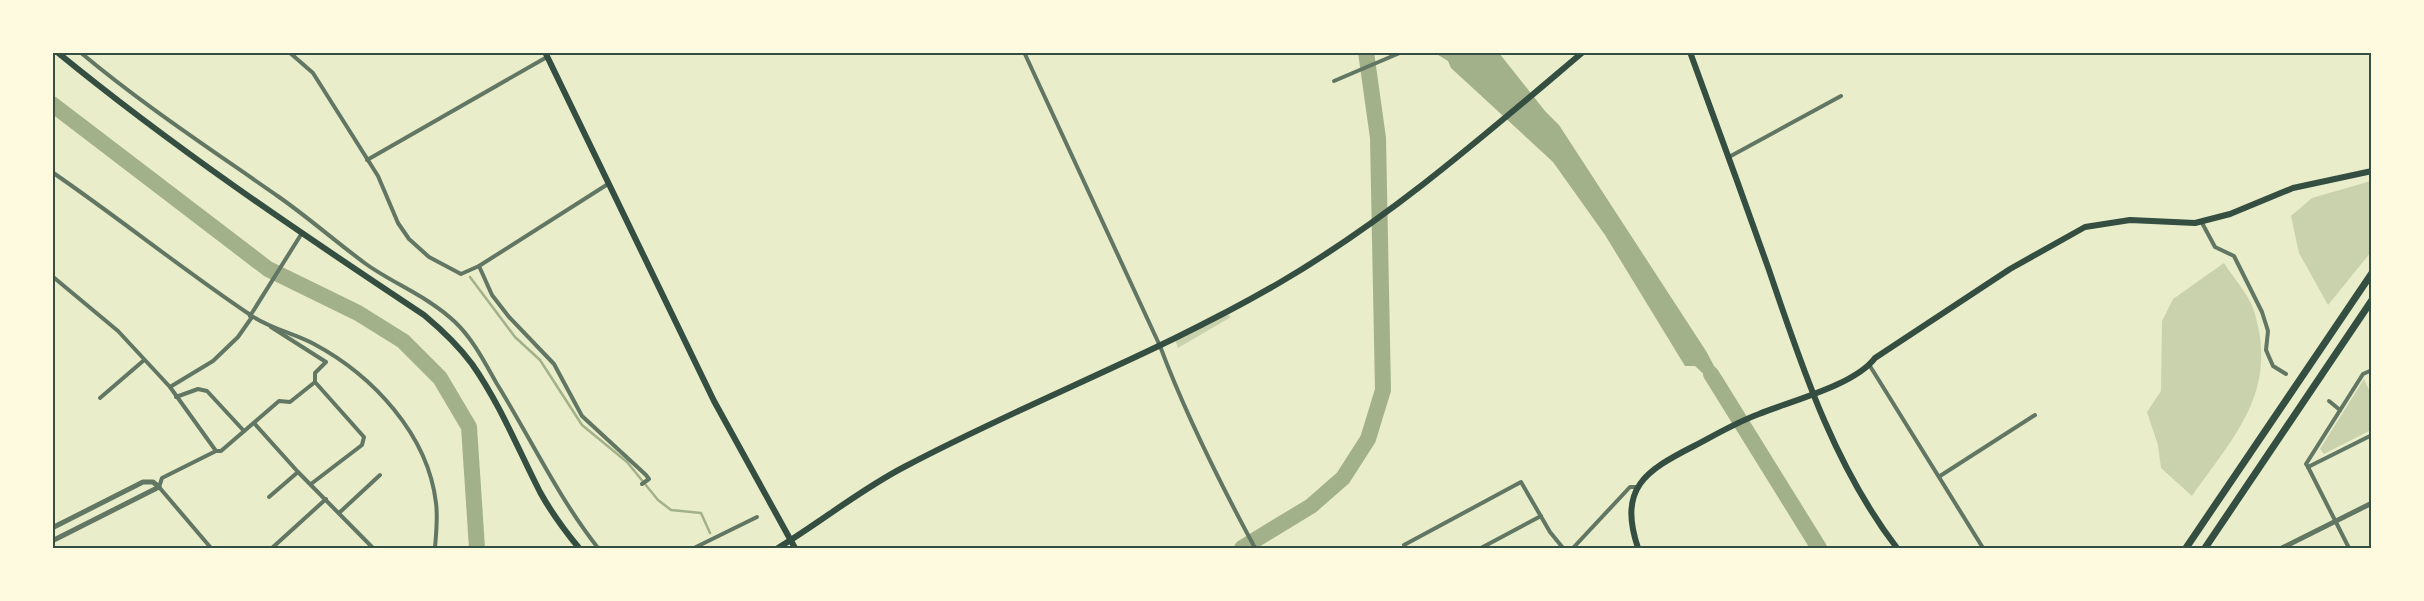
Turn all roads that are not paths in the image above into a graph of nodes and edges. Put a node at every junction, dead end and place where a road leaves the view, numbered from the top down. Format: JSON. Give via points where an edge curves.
{"nodes":[{"id":1,"x":57,"y":52,"type":"edge"},
{"id":2,"x":80,"y":52,"type":"edge"},
{"id":3,"x":289,"y":52,"type":"edge"},
{"id":4,"x":1024,"y":52,"type":"edge"},
{"id":5,"x":1402,"y":52,"type":"edge"},
{"id":6,"x":1582,"y":52,"type":"edge"},
{"id":7,"x":1690,"y":52,"type":"edge"},
{"id":8,"x":546,"y":55,"type":"edge"},
{"id":9,"x":1334,"y":81,"type":"dead end"},
{"id":10,"x":1841,"y":96,"type":"dead end"},
{"id":11,"x":1729,"y":157,"type":"junction"},
{"id":12,"x":367,"y":160,"type":"junction"},
{"id":13,"x":2372,"y":171,"type":"edge"},
{"id":14,"x":52,"y":172,"type":"edge"},
{"id":15,"x":608,"y":184,"type":"junction"},
{"id":16,"x":2201,"y":221,"type":"junction"},
{"id":17,"x":302,"y":232,"type":"junction"},
{"id":18,"x":479,"y":266,"type":"junction"},
{"id":19,"x":2372,"y":273,"type":"edge"},
{"id":20,"x":52,"y":276,"type":"edge"},
{"id":21,"x":2372,"y":300,"type":"edge"},
{"id":22,"x":251,"y":315,"type":"junction"},
{"id":23,"x":268,"y":325,"type":"junction"},
{"id":24,"x":1160,"y":346,"type":"junction"},
{"id":25,"x":143,"y":361,"type":"junction"},
{"id":26,"x":1870,"y":366,"type":"junction"},
{"id":27,"x":2372,"y":370,"type":"edge"},
{"id":28,"x":2286,"y":374,"type":"dead end"},
{"id":29,"x":315,"y":382,"type":"junction"},
{"id":30,"x":170,"y":387,"type":"junction"},
{"id":31,"x":1812,"y":395,"type":"junction"},
{"id":32,"x":176,"y":397,"type":"junction"},
{"id":33,"x":100,"y":398,"type":"dead end"},
{"id":34,"x":2329,"y":401,"type":"dead end"},
{"id":35,"x":2340,"y":410,"type":"junction"},
{"id":36,"x":2035,"y":415,"type":"dead end"},
{"id":37,"x":254,"y":423,"type":"junction"},
{"id":38,"x":244,"y":431,"type":"junction"},
{"id":39,"x":2372,"y":434,"type":"edge"},
{"id":40,"x":216,"y":451,"type":"junction"},
{"id":41,"x":2308,"y":467,"type":"junction"},
{"id":42,"x":298,"y":472,"type":"junction"},
{"id":43,"x":380,"y":475,"type":"dead end"},
{"id":44,"x":1940,"y":476,"type":"junction"},
{"id":45,"x":310,"y":484,"type":"junction"},
{"id":46,"x":642,"y":484,"type":"dead end"},
{"id":47,"x":159,"y":487,"type":"junction"},
{"id":48,"x":1637,"y":487,"type":"junction"},
{"id":49,"x":269,"y":497,"type":"dead end"},
{"id":50,"x":326,"y":499,"type":"junction"},
{"id":51,"x":2372,"y":503,"type":"edge"},
{"id":52,"x":339,"y":513,"type":"junction"},
{"id":53,"x":1541,"y":516,"type":"junction"},
{"id":54,"x":757,"y":517,"type":"dead end"},
{"id":55,"x":2335,"y":521,"type":"junction"},
{"id":56,"x":52,"y":528,"type":"edge"},
{"id":57,"x":792,"y":540,"type":"junction"},
{"id":58,"x":52,"y":541,"type":"edge"},
{"id":59,"x":211,"y":548,"type":"edge"},
{"id":60,"x":272,"y":548,"type":"edge"},
{"id":61,"x":373,"y":548,"type":"edge"},
{"id":62,"x":435,"y":548,"type":"edge"},
{"id":63,"x":579,"y":548,"type":"edge"},
{"id":64,"x":598,"y":548,"type":"edge"},
{"id":65,"x":694,"y":548,"type":"edge"},
{"id":66,"x":778,"y":548,"type":"edge"},
{"id":67,"x":796,"y":548,"type":"edge"},
{"id":68,"x":1256,"y":548,"type":"edge"},
{"id":69,"x":1406,"y":548,"type":"edge"},
{"id":70,"x":1481,"y":548,"type":"edge"},
{"id":71,"x":1563,"y":548,"type":"edge"},
{"id":72,"x":1573,"y":548,"type":"edge"},
{"id":73,"x":1638,"y":548,"type":"edge"},
{"id":74,"x":1897,"y":548,"type":"edge"},
{"id":75,"x":1984,"y":548,"type":"edge"},
{"id":76,"x":2186,"y":548,"type":"edge"},
{"id":77,"x":2205,"y":548,"type":"edge"},
{"id":78,"x":2282,"y":548,"type":"edge"},
{"id":79,"x":2349,"y":548,"type":"edge"}],
"edges":[{"from":1,"to":17,"type":"main road","via":[[149,125]]},
{"from":2,"to":64,"type":"street","via":[[121,86],[307,217],[375,270],[454,321],[480,355],[576,521]]},
{"from":3,"to":12,"type":"street","via":[[313,73]]},
{"from":4,"to":24,"type":"street"},
{"from":5,"to":9,"type":"street"},
{"from":6,"to":24,"type":"main road","via":[[1470,147],[1347,240],[1281,282]]},
{"from":7,"to":11,"type":"main road"},
{"from":8,"to":12,"type":"street"},
{"from":8,"to":15,"type":"main road"},
{"from":10,"to":11,"type":"street"},
{"from":11,"to":31,"type":"main road"},
{"from":12,"to":18,"type":"street","via":[[378,176],[398,223],[415,246],[461,274]]},
{"from":13,"to":16,"type":"main road","via":[[2293,188],[2230,214]]},
{"from":14,"to":22,"type":"street"},
{"from":15,"to":18,"type":"street"},
{"from":15,"to":57,"type":"main road","via":[[714,401]]},
{"from":16,"to":26,"type":"main road","via":[[2130,220],[2085,227],[2010,269],[1875,358]]},
{"from":16,"to":28,"type":"street","via":[[2215,247],[2234,256],[2262,312],[2268,331],[2266,350],[2272,366]]},
{"from":17,"to":22,"type":"street"},
{"from":17,"to":63,"type":"main road","via":[[424,315],[460,350],[485,384],[540,492]]},
{"from":18,"to":46,"type":"street","via":[[504,311],[554,364],[582,416],[649,479]]},
{"from":19,"to":76,"type":"highway"},
{"from":20,"to":25,"type":"street","via":[[118,331]]},
{"from":21,"to":77,"type":"highway"},
{"from":22,"to":23,"type":"street"},
{"from":22,"to":30,"type":"street","via":[[238,337],[213,361]]},
{"from":23,"to":29,"type":"street","via":[[326,362],[316,373]]},
{"from":23,"to":62,"type":"street","via":[[315,344],[362,376],[393,406],[417,446],[433,489]]},
{"from":24,"to":57,"type":"main road","via":[[904,467]]},
{"from":24,"to":68,"type":"street","via":[[1222,488]]},
{"from":25,"to":30,"type":"street"},
{"from":25,"to":33,"type":"street"},
{"from":26,"to":31,"type":"main road"},
{"from":26,"to":44,"type":"street"},
{"from":27,"to":35,"type":"street","via":[[2363,374]]},
{"from":29,"to":37,"type":"street","via":[[290,402],[279,401]]},
{"from":29,"to":45,"type":"street","via":[[364,437],[362,445]]},
{"from":30,"to":32,"type":"street"},
{"from":31,"to":48,"type":"main road","via":[[1758,414],[1659,464]]},
{"from":31,"to":74,"type":"main road","via":[[1852,479],[1876,522]]},
{"from":32,"to":38,"type":"street","via":[[198,389],[207,391]]},
{"from":32,"to":40,"type":"street"},
{"from":34,"to":35,"type":"street"},
{"from":35,"to":41,"type":"street","via":[[2306,464]]},
{"from":36,"to":44,"type":"street"},
{"from":37,"to":38,"type":"street"},
{"from":37,"to":42,"type":"street"},
{"from":38,"to":40,"type":"street","via":[[221,451]]},
{"from":39,"to":41,"type":"street"},
{"from":40,"to":47,"type":"street","via":[[162,478]]},
{"from":41,"to":55,"type":"street"},
{"from":42,"to":45,"type":"street"},
{"from":42,"to":49,"type":"street"},
{"from":43,"to":52,"type":"street"},
{"from":44,"to":75,"type":"street"},
{"from":45,"to":50,"type":"street"},
{"from":47,"to":56,"type":"street","via":[[153,482],[143,482]]},
{"from":47,"to":58,"type":"street"},
{"from":47,"to":59,"type":"street"},
{"from":48,"to":72,"type":"street","via":[[1630,487]]},
{"from":48,"to":73,"type":"main road","via":[[1632,512]]},
{"from":50,"to":52,"type":"street"},
{"from":50,"to":60,"type":"street"},
{"from":51,"to":55,"type":"street"},
{"from":52,"to":61,"type":"street"},
{"from":53,"to":69,"type":"street","via":[[1521,482],[1404,545]]},
{"from":53,"to":70,"type":"street"},
{"from":53,"to":71,"type":"street"},
{"from":54,"to":65,"type":"street"},
{"from":55,"to":78,"type":"street"},
{"from":55,"to":79,"type":"street"},
{"from":57,"to":66,"type":"main road"},
{"from":57,"to":67,"type":"main road"}]}
